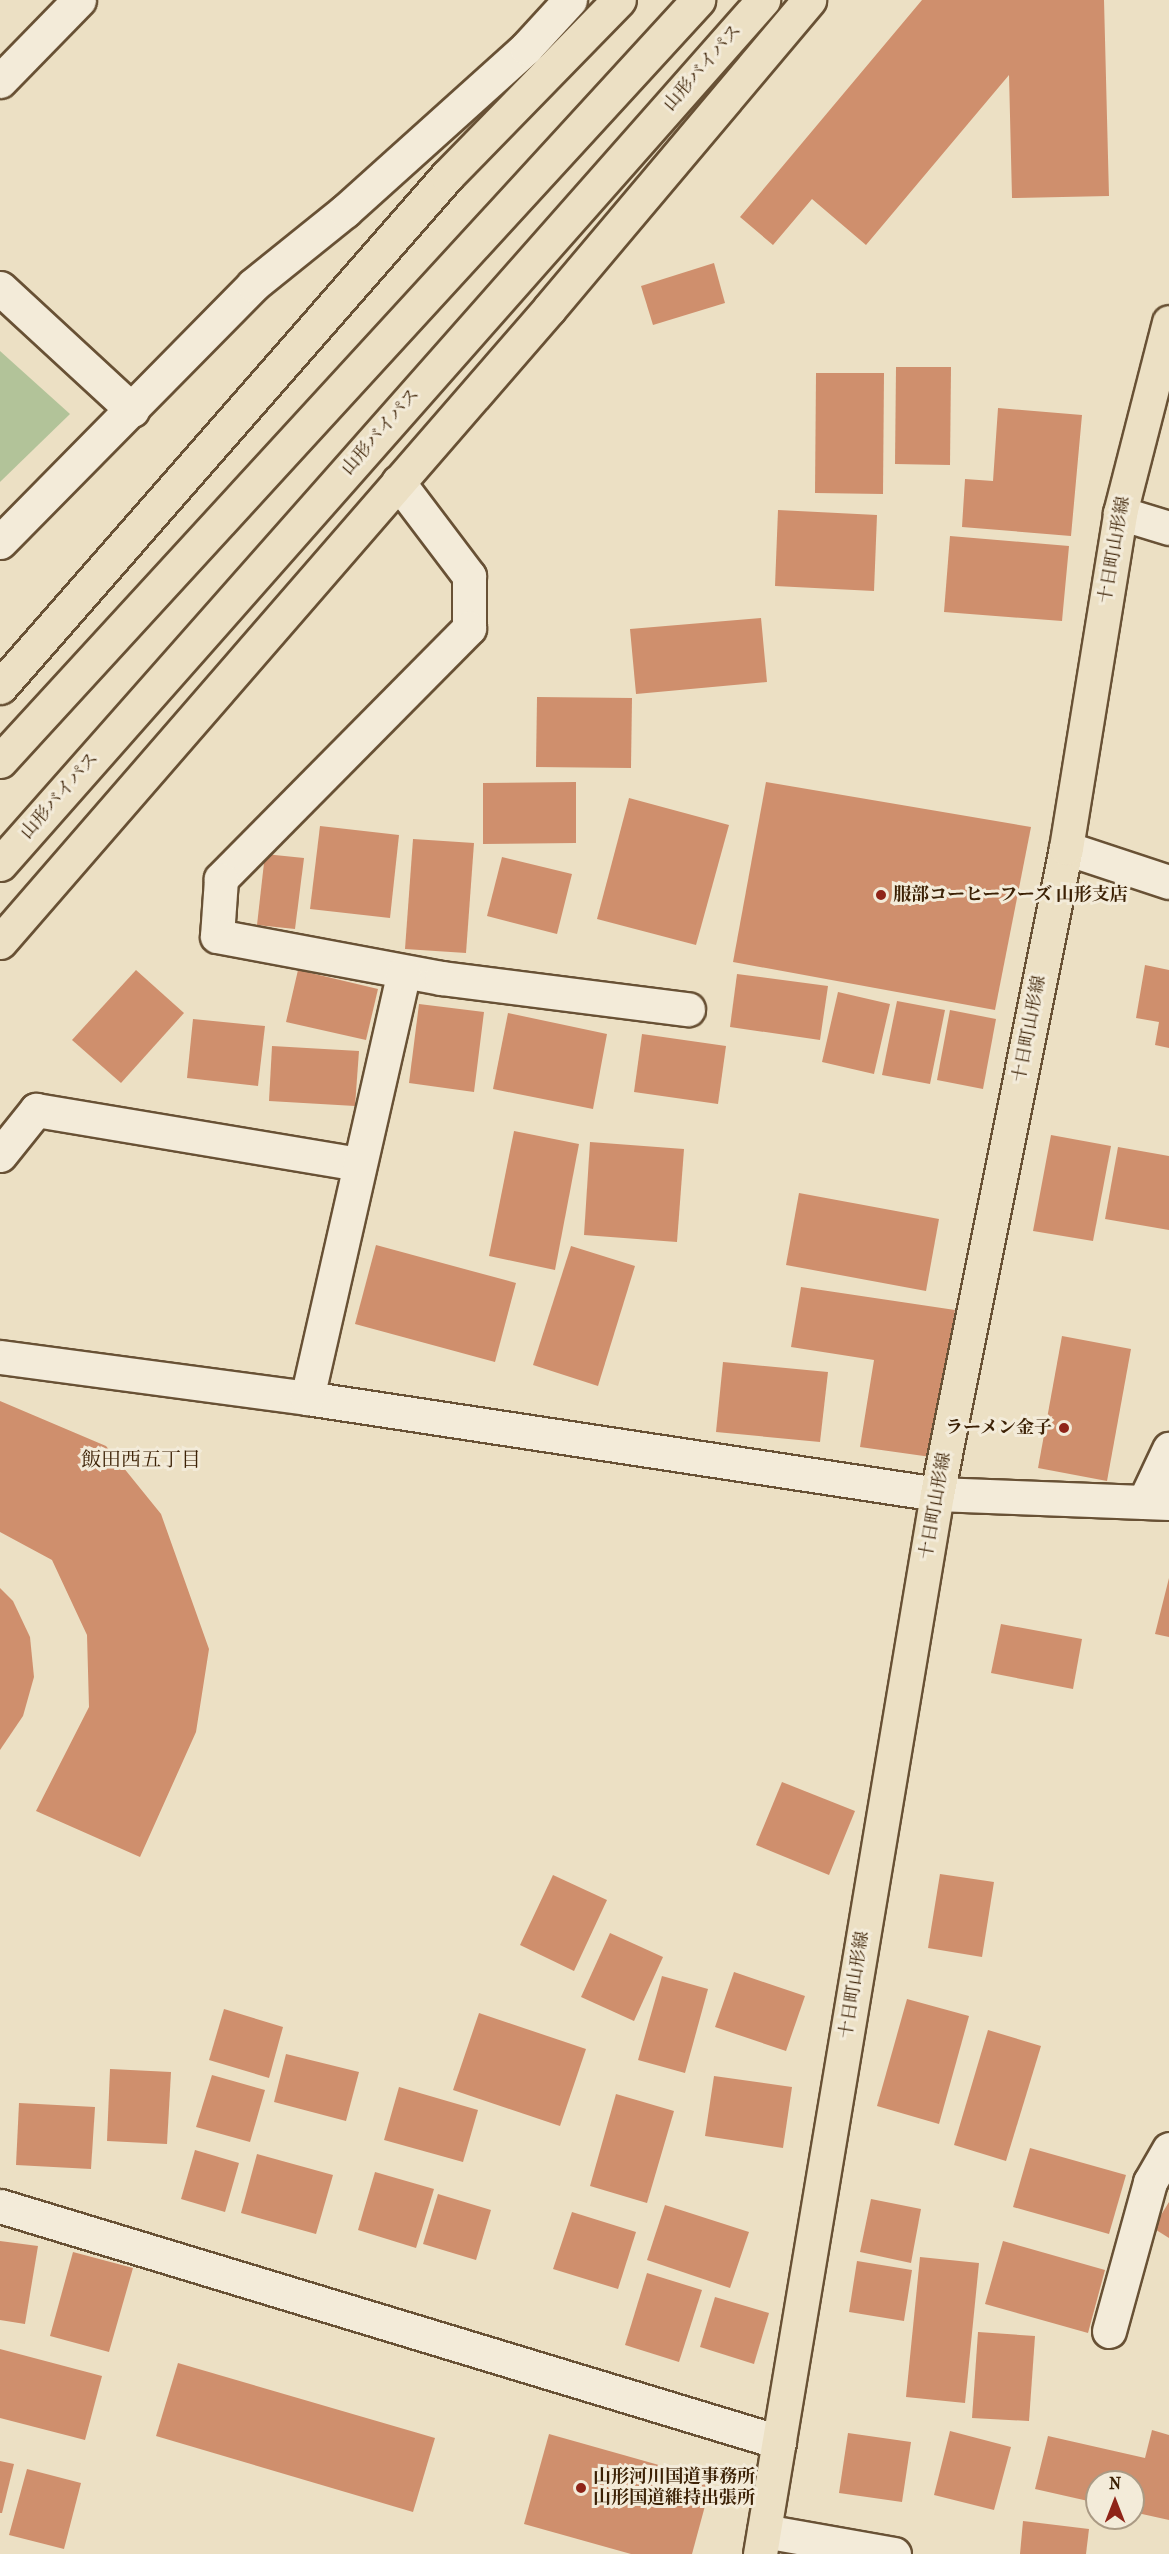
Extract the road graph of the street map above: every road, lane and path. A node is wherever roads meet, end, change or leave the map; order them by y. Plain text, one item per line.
1 (79, 0) edge
2 (570, 0) edge
3 (619, 0) edge
4 (698, 0) edge
5 (763, 0) edge
6 (808, 0) edge
7 (0, 81) edge
8 (0, 288) edge
9 (1169, 322) edge
10 (132, 410) junction
11 (399, 482) junction
12 (1120, 513) junction
13 (1169, 528) edge
14 (0, 542) edge
15 (0, 687) edge
16 (0, 761) edge
17 (1066, 848) junction
18 (0, 864) edge
19 (1169, 882) edge
20 (0, 942) edge
21 (404, 972) junction
22 (687, 1009) dead end
23 (0, 1155) edge
24 (359, 1164) junction
25 (0, 1357) edge
26 (306, 1398) junction
27 (1169, 1449) edge
28 (937, 1494) junction
29 (1157, 1502) edge
30 (1169, 2149) edge
31 (0, 2206) edge
32 (1109, 2331) dead end
33 (779, 2442) junction
34 (762, 2542) edge
35 (894, 2554) edge

1 - 7 street
2 - 10 street
3 - 15 main road
4 - 16 main road
5 - 18 main road, 山形バイパス
6 - 11 main road
8 - 10 street
9 - 12 main road, 十日町山形線
10 - 14 street
11 - 20 main road
11 - 21 street
12 - 13 street
12 - 17 main road, 十日町山形線
17 - 19 street
17 - 28 main road, 十日町山形線
21 - 22 street
21 - 24 street
23 - 24 street
24 - 26 street
25 - 26 street
26 - 28 street
27 - 29 street
28 - 29 street
28 - 33 main road, 十日町山形線
30 - 32 street
31 - 33 street
33 - 34 main road, 十日町山形線
34 - 35 street

